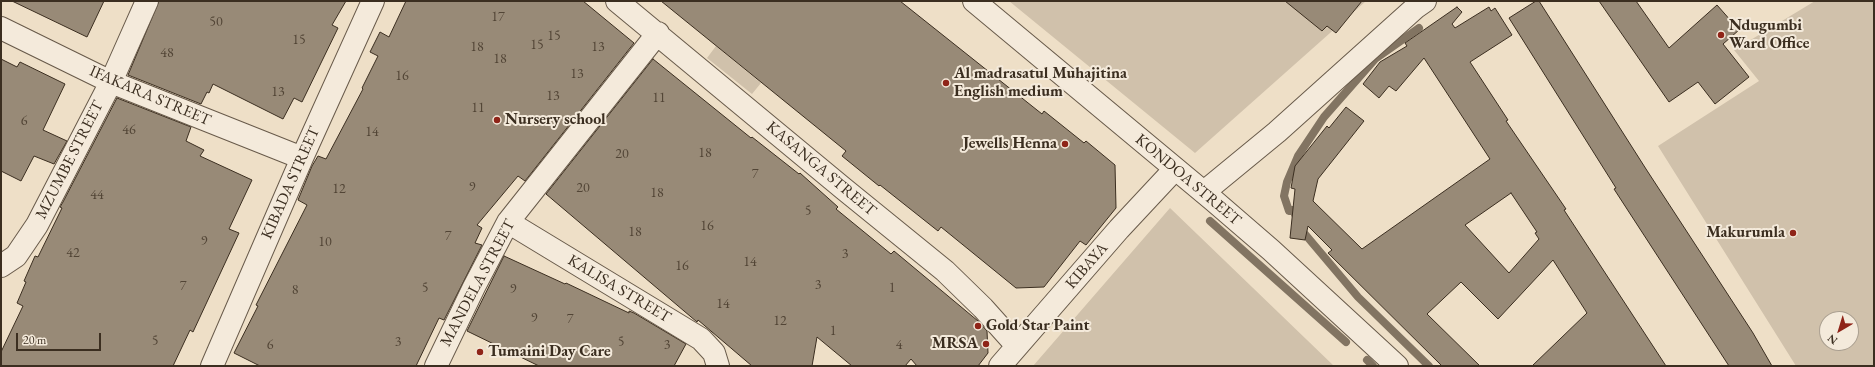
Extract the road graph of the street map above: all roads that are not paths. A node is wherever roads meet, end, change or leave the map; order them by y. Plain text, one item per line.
1 (147, 1) edge
2 (373, 1) edge
3 (617, 1) edge
4 (974, 1) edge
5 (1425, 1) edge
6 (1, 28) edge
7 (658, 33) junction
8 (111, 82) junction
9 (302, 158) junction
10 (1175, 169) junction
11 (1204, 192) junction
12 (508, 222) junction
13 (1, 266) edge
14 (1017, 346) junction
15 (1002, 365) edge
16 (212, 366) edge
17 (436, 366) edge
18 (718, 366) edge
19 (1397, 366) edge

1 - 8 street, MZUMBE STREET
2 - 9 street, KIBADA STREET
3 - 7 street, KASANGA STREET
4 - 10 street, KONDOA STREET
5 - 11 street
6 - 8 street, IFAKARA STREET
7 - 12 street, MANDELA STREET
7 - 14 street, KASANGA STREET
8 - 9 street, IFAKARA STREET
8 - 13 street, MZUMBE STREET
9 - 16 street, KIBADA STREET
10 - 11 street, KONDOA STREET
10 - 14 street, KIBAYA
11 - 19 street, KONDOA STREET
12 - 17 street, MANDELA STREET
12 - 18 street, KALISA STREET
14 - 15 street, KIBAYA

